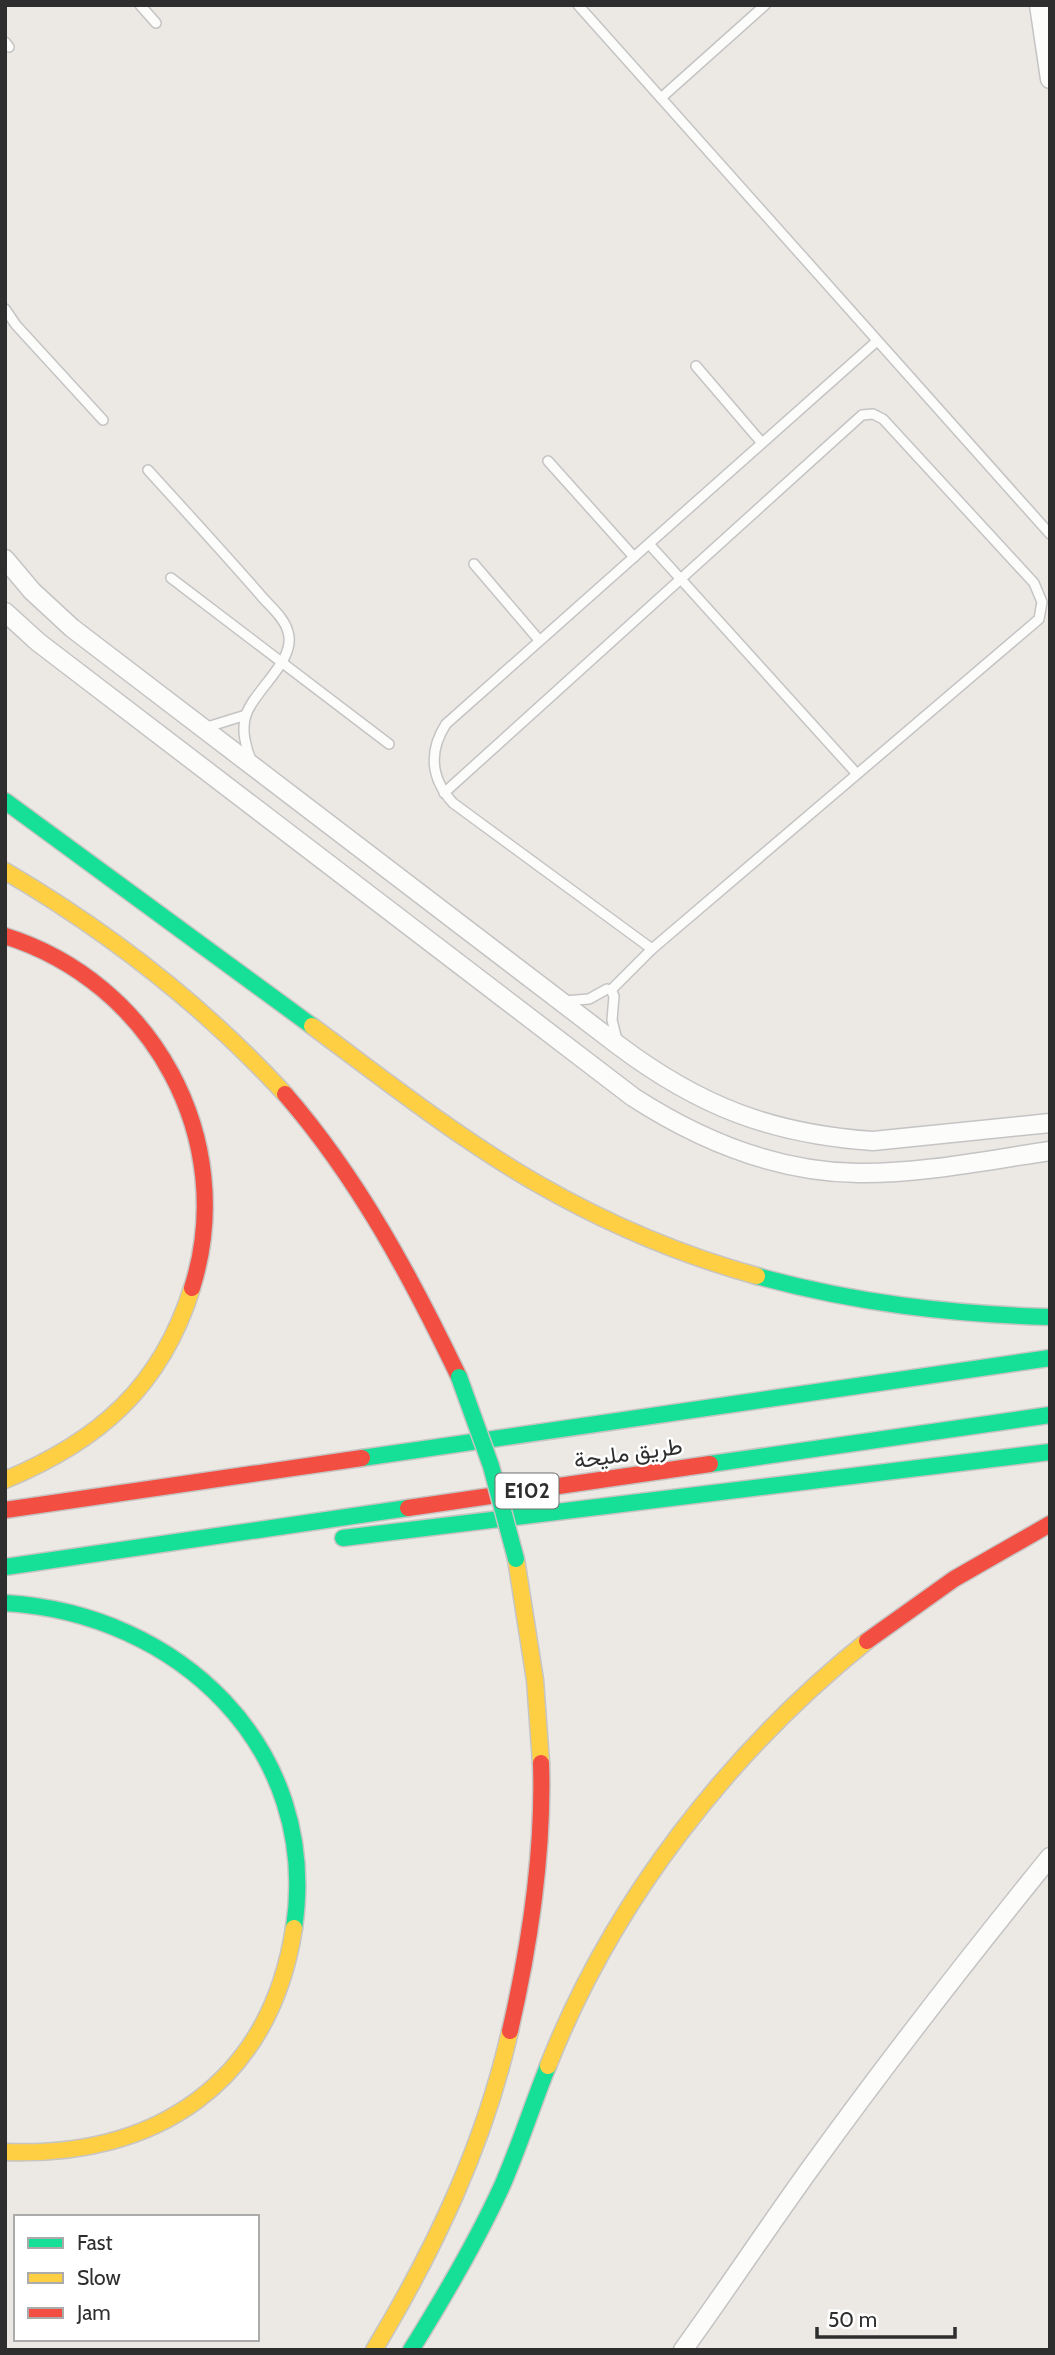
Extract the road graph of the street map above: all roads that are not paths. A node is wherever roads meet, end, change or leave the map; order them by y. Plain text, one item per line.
1 (140, 5) edge
2 (578, 5) edge
3 (765, 5) edge
4 (1039, 5) edge
5 (156, 23) dead end
6 (1050, 79) edge
7 (661, 98) junction
8 (5, 309) edge
9 (877, 341) junction
10 (696, 366) dead end
11 (103, 420) dead end
12 (762, 443) junction
13 (548, 461) dead end
14 (148, 470) dead end
15 (1050, 534) edge
16 (649, 544) junction
17 (634, 557) junction
18 (5, 559) edge
19 (474, 564) dead end
20 (171, 578) dead end
21 (680, 579) junction
22 (5, 612) edge
23 (539, 640) junction
24 (281, 662) junction
25 (246, 715) junction
26 (197, 723) junction
27 (389, 744) dead end
28 (174, 746) junction
29 (252, 764) junction
30 (857, 774) junction
31 (280, 787) junction
32 (444, 793) junction
33 (5, 801) edge
34 (263, 814) junction
35 (5, 871) edge
36 (5, 936) edge
37 (652, 949) junction
38 (611, 990) junction
39 (559, 1000) junction
40 (618, 1045) junction
41 (1050, 1123) edge
42 (1050, 1152) edge
43 (1050, 1317) edge
44 (1050, 1358) edge
45 (1050, 1415) edge
46 (1050, 1452) edge
47 (5, 1480) edge
48 (5, 1510) edge
49 (1050, 1524) edge
50 (181, 1542) junction
51 (5, 1567) edge
52 (5, 1603) edge
53 (1050, 1857) edge
54 (5, 2152) edge
55 (374, 2350) edge
56 (411, 2350) edge
57 (683, 2350) edge

1 - 5 lane
2 - 7 lane
3 - 7 lane
4 - 6 street
7 - 9 lane
8 - 11 lane
9 - 12 lane
9 - 15 lane
10 - 12 lane
12 - 16 lane
13 - 17 lane
14 - 24 lane
16 - 17 lane
16 - 21 lane
17 - 23 lane
18 - 26 street
19 - 23 lane
20 - 24 lane
21 - 30 lane
21 - 30 lane
21 - 32 lane
22 - 28 street
23 - 32 lane
24 - 25 lane
24 - 27 lane
25 - 26 lane
25 - 29 lane
26 - 28 street
26 - 29 street
28 - 34 street
29 - 31 street
30 - 37 lane
31 - 34 street
31 - 39 street
32 - 37 lane
33 - 43 highway
34 - 42 street
35 - 55 highway, bridge
36 - 47 highway
37 - 38 lane
38 - 39 lane
38 - 40 lane
39 - 40 street
40 - 41 street
44 - 48 highway, طريق مليحة
45 - 50 highway, طريق مليحة / E102
46 - 50 highway
49 - 56 highway
50 - 51 highway, طريق مليحة / E102
52 - 54 highway
53 - 57 street

